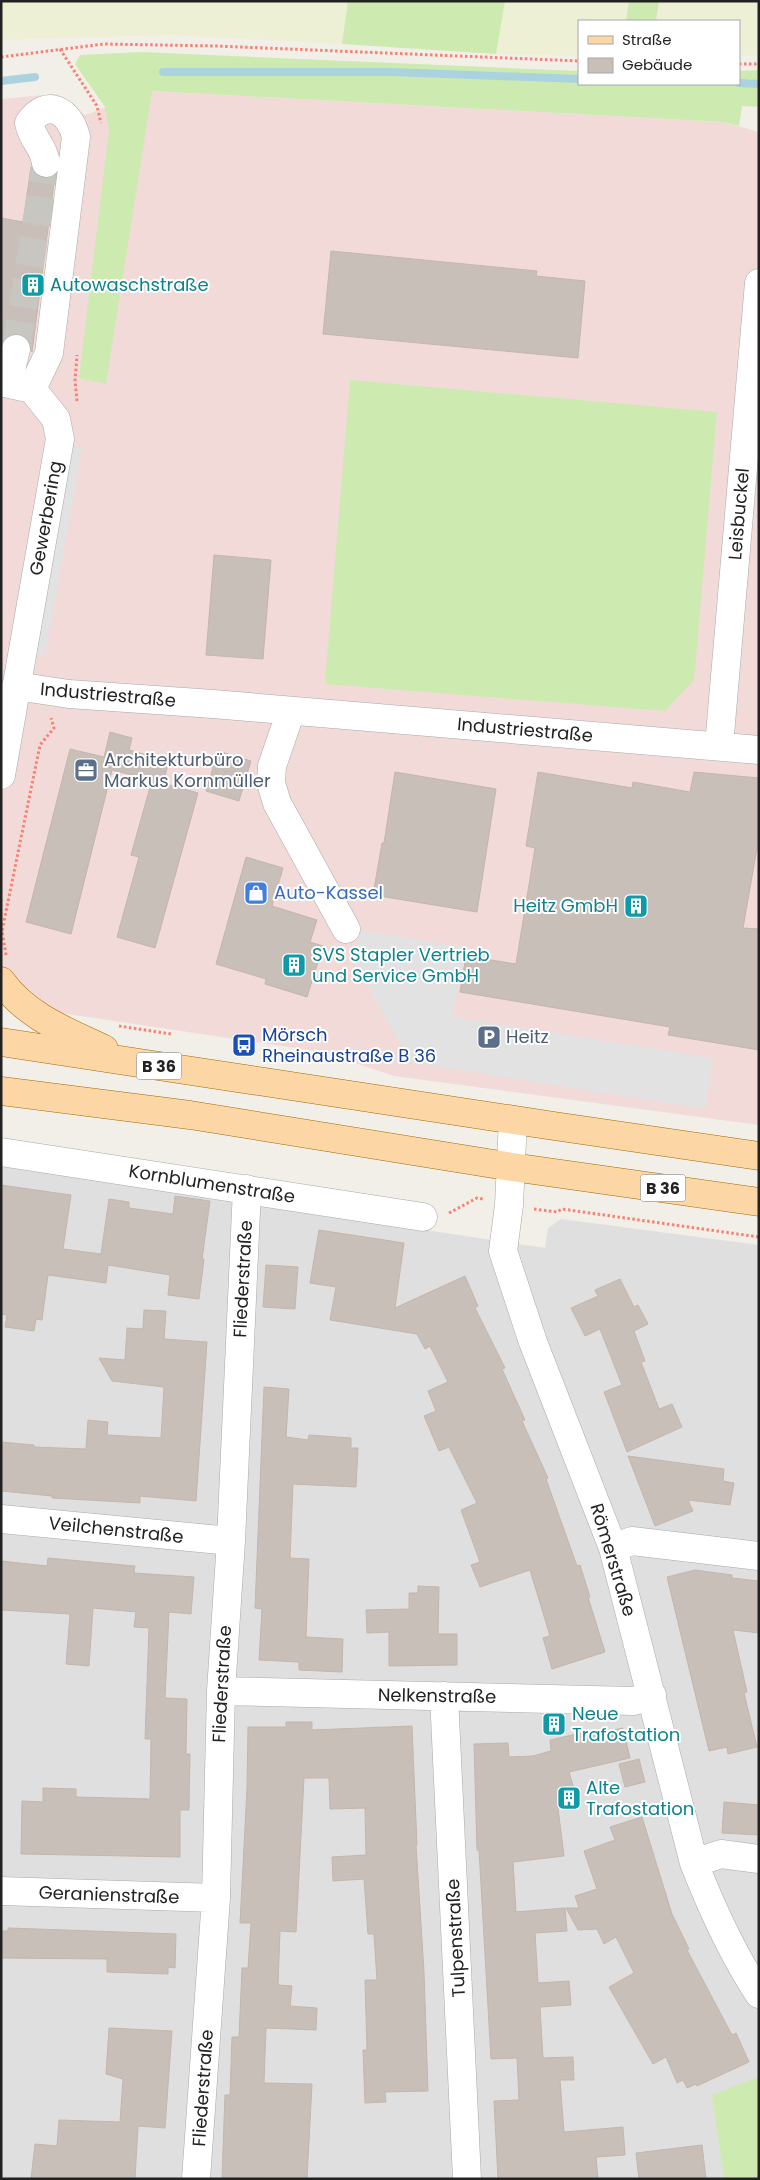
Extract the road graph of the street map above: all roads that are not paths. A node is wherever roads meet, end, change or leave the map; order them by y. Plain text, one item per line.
1 (46, 163) tunnel mouth
2 (759, 283) edge
3 (16, 349) tunnel mouth
4 (14, 385) edge
5 (16, 686) junction
6 (291, 711) junction
7 (719, 746) junction
8 (759, 750) edge
9 (1, 775) edge
10 (346, 929) dead end
11 (4, 968) edge
12 (1, 1042) edge
13 (131, 1062) junction
14 (1, 1091) edge
15 (513, 1120) junction
16 (1, 1152) edge
17 (759, 1156) edge
18 (512, 1167) junction
19 (247, 1189) junction
20 (759, 1202) edge
21 (423, 1217) road end
22 (1, 1519) edge
23 (231, 1541) junction
24 (613, 1548) junction
25 (759, 1556) edge
26 (221, 1691) junction
27 (652, 1695) junction
28 (444, 1696) junction
29 (759, 1859) edge
30 (694, 1863) junction
31 (1, 1891) edge
32 (216, 1898) junction
33 (759, 1994) edge
34 (196, 2179) edge
35 (467, 2179) edge

1 - 4 street
2 - 7 street, Leisbuckel
3 - 4 street
4 - 5 street, Gewerbering
5 - 6 street, Industriestraße
5 - 9 street, Industriestraße
6 - 7 street, Industriestraße
6 - 10 street
7 - 8 street, Industriestraße
11 - 13 main road
12 - 13 main road, B 36
13 - 15 main road, B 36
14 - 18 main road, B 36
15 - 17 main road, B 36
15 - 18 street, Römerstraße
16 - 19 street, Kornblumenstraße
18 - 20 main road, B 36
18 - 24 street, Römerstraße
19 - 21 street, Kornblumenstraße
19 - 23 street, Fliederstraße
22 - 23 street, Veilchenstraße
23 - 26 street, Fliederstraße
24 - 25 street
24 - 27 street, Römerstraße
26 - 28 street, Nelkenstraße
26 - 32 street, Fliederstraße
27 - 28 street, Nelkenstraße
27 - 30 street, Römerstraße
28 - 35 street, Tulpenstraße
29 - 30 street
30 - 33 street, Römerstraße
31 - 32 street, Geranienstraße
32 - 34 street, Fliederstraße

